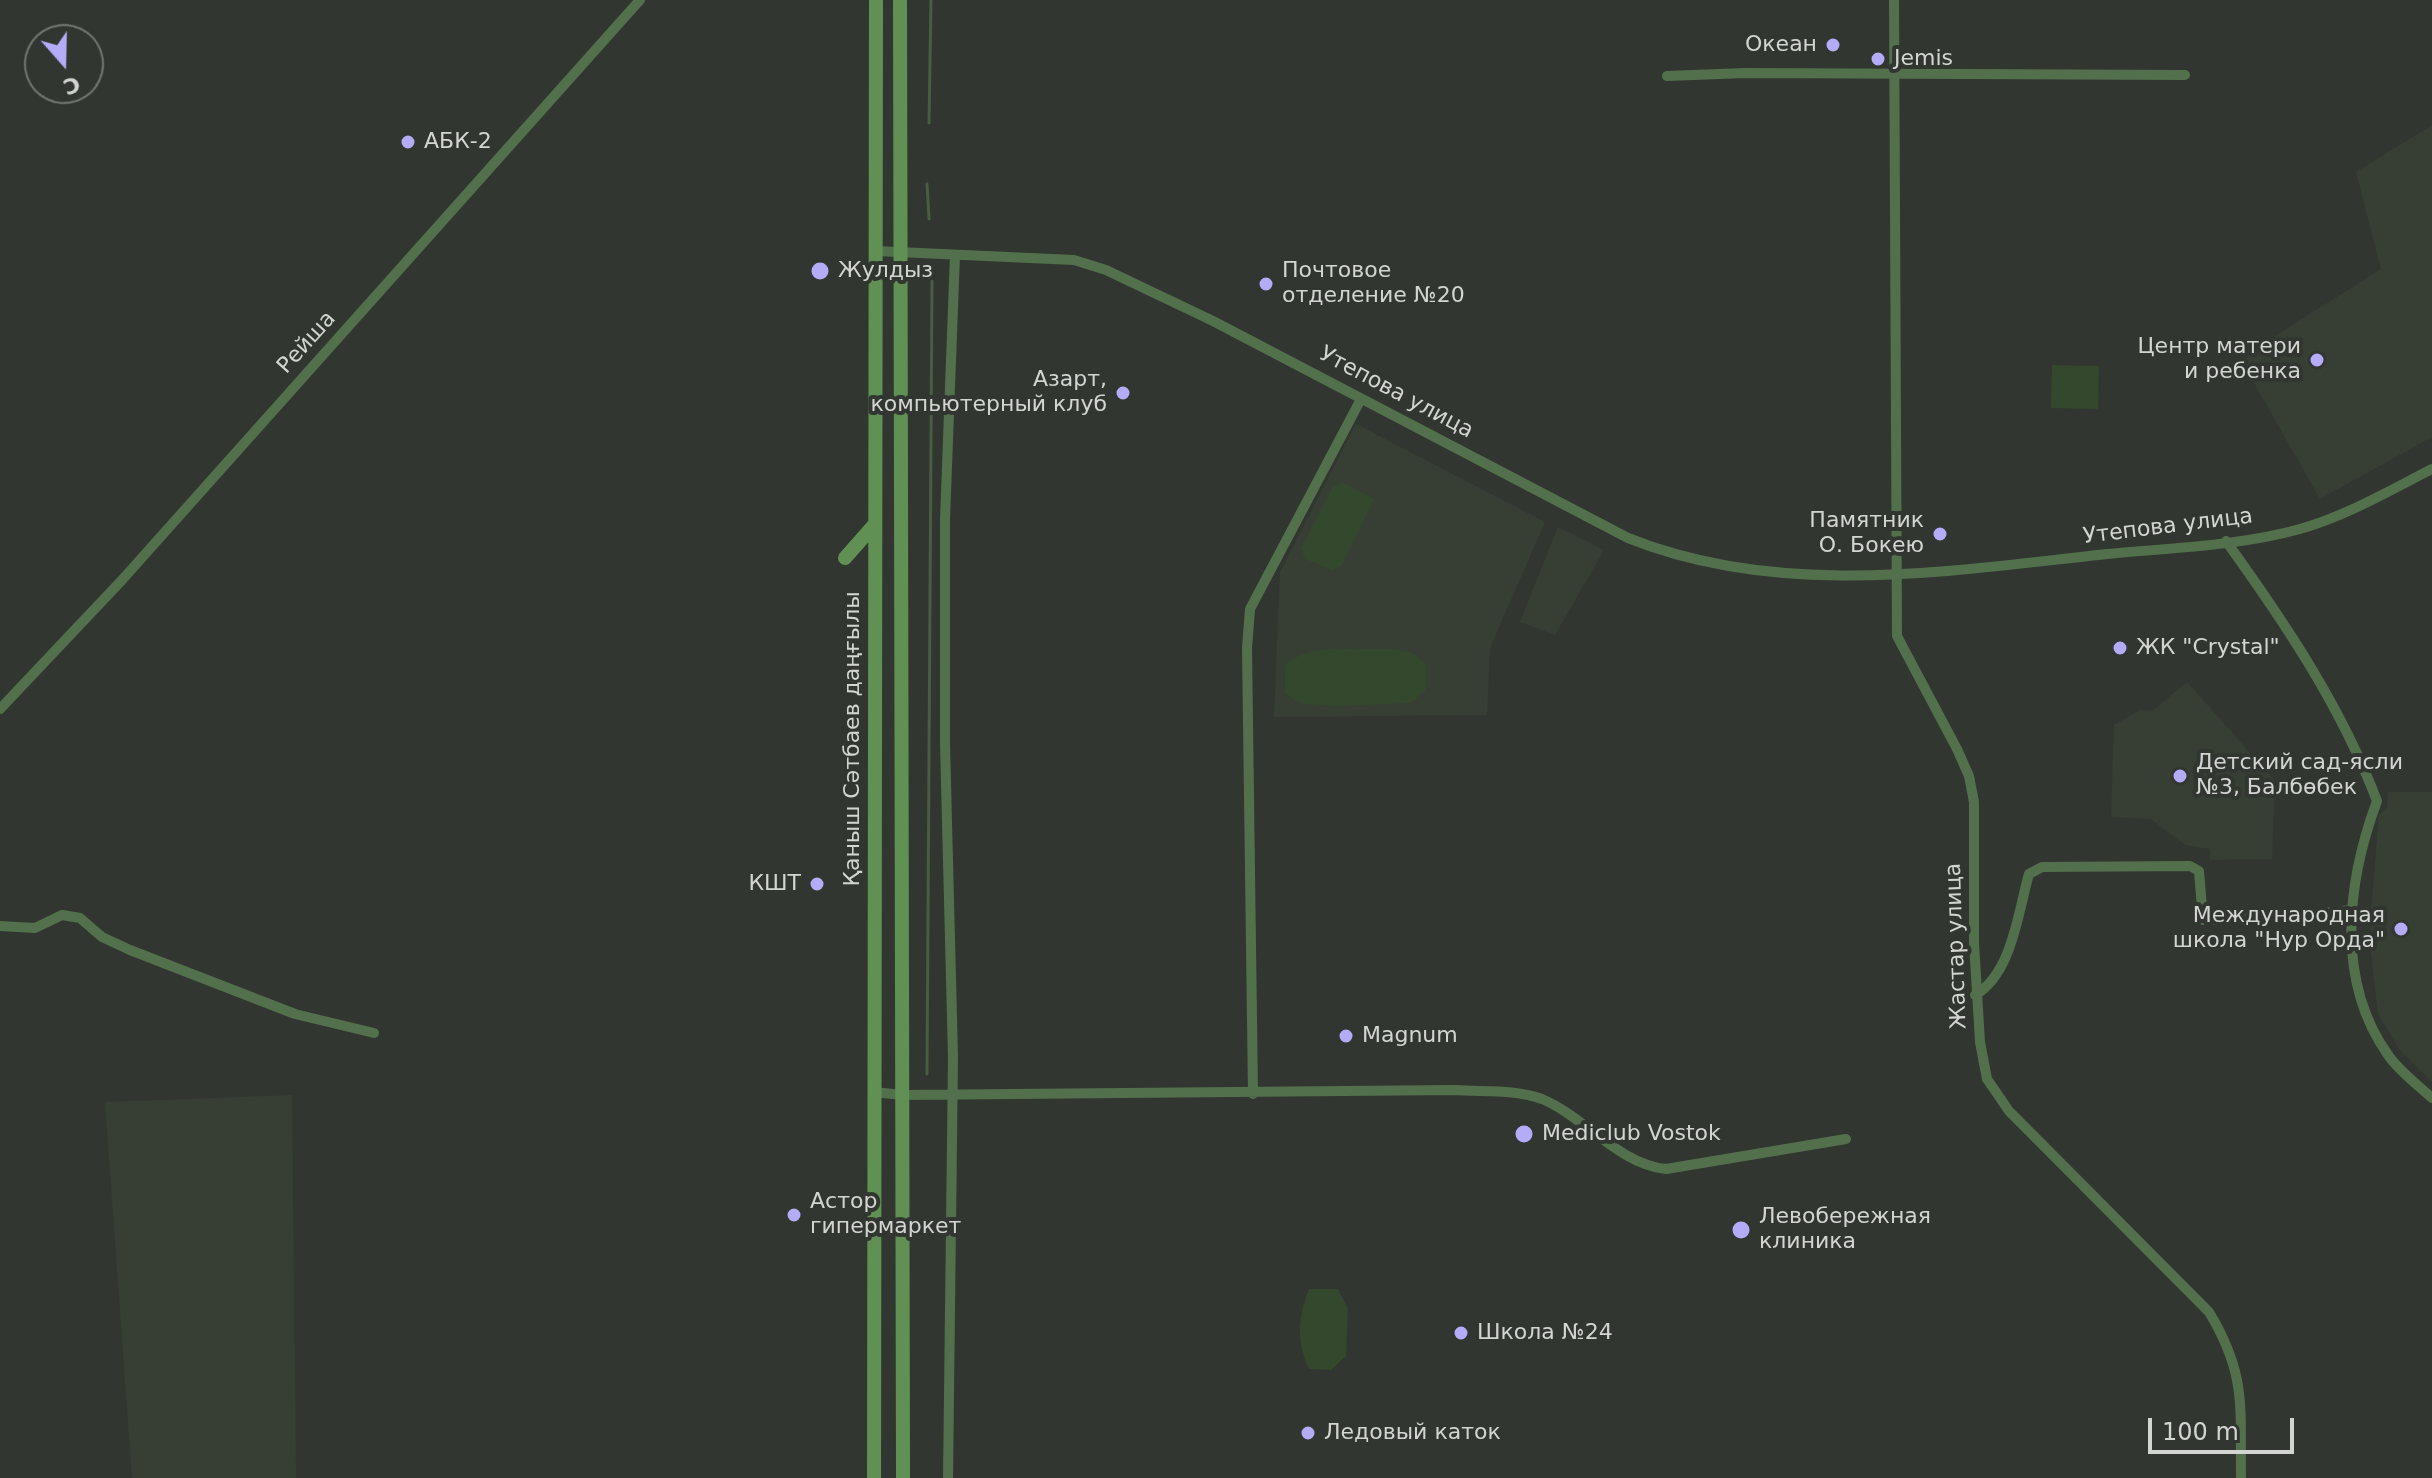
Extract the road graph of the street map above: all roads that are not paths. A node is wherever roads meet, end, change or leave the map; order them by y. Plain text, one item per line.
1 (640, 0) edge
2 (876, 0) edge
3 (900, 0) edge
4 (1894, 0) edge
5 (1895, 74) junction
6 (2185, 75) dead end
7 (1667, 76) dead end
8 (876, 251) junction
9 (902, 252) junction
10 (955, 255) junction
11 (1361, 399) junction
12 (2432, 469) edge
13 (875, 524) junction
14 (2226, 541) junction
15 (845, 558) dead end
16 (1896, 572) junction
17 (0, 709) edge
18 (2350, 910) junction
19 (0, 926) edge
20 (1975, 995) junction
21 (374, 1033) dead end
22 (874, 1092) junction
23 (953, 1094) junction
24 (1253, 1094) junction
25 (902, 1095) junction
26 (2432, 1098) edge
27 (1846, 1139) dead end
28 (874, 1478) edge
29 (903, 1478) edge
30 (948, 1478) edge
31 (2241, 1478) edge

1 - 17 street, Рейша
2 - 8 main road, Қаныш Сәтбаев даңғылы
3 - 9 main road
4 - 5 street
5 - 6 street
5 - 7 street
5 - 16 street
8 - 9 street, Утепова улица
8 - 13 main road, Қаныш Сәтбаев даңғылы
9 - 10 street, Утепова улица
9 - 25 main road
10 - 11 street, Утепова улица
10 - 23 street
11 - 16 street, Утепова улица
11 - 24 street
12 - 14 street, Утепова улица
13 - 15 main road
13 - 22 main road, Қаныш Сәтбаев даңғылы
14 - 16 street, Утепова улица
14 - 18 street
16 - 20 street, Жастар улица
18 - 20 street
18 - 26 street
19 - 21 street
20 - 31 street, Жастар улица
22 - 25 street
22 - 28 main road, Қаныш Сәтбаев даңғылы
23 - 24 street
23 - 25 street
23 - 30 street
24 - 27 street
25 - 29 main road

